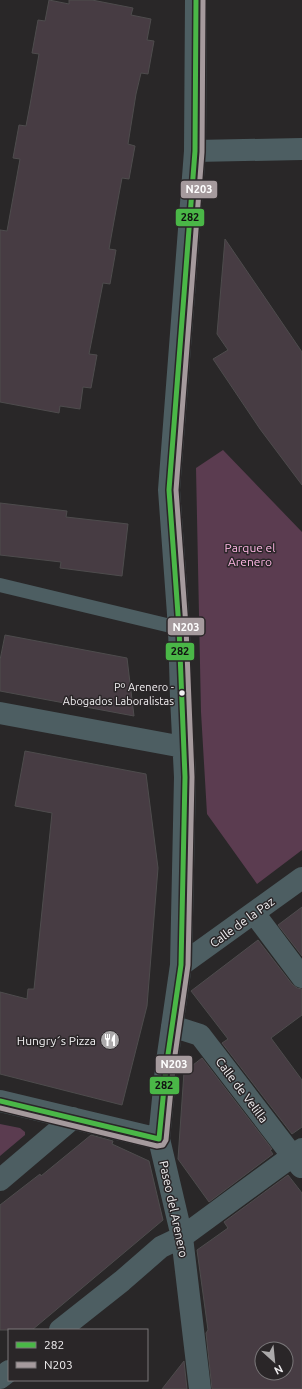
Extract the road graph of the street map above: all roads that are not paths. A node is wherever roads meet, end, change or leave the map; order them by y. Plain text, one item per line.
1 (196, 0) edge
2 (302, 149) edge
3 (195, 150) junction
4 (0, 585) edge
5 (179, 628) junction
6 (0, 713) edge
7 (183, 747) junction
8 (302, 878) edge
9 (254, 913) junction
10 (182, 965) junction
11 (302, 977) edge
12 (172, 1026) junction
13 (0, 1101) edge
14 (74, 1118) junction
15 (159, 1139) junction
16 (299, 1158) edge
17 (0, 1180) edge
18 (182, 1237) junction
19 (61, 1329) edge
20 (8, 1372) edge
21 (0, 1378) edge
22 (200, 1389) edge

1 - 3 street, Paseo del Arenero
2 - 3 street
3 - 5 street, Paseo del Arenero
4 - 5 lane
5 - 7 street, Paseo del Arenero
6 - 7 street
7 - 10 street, Paseo del Arenero
8 - 9 street, Calle de la Paz
9 - 10 street, Calle de la Paz
9 - 11 street
10 - 12 street, Paseo del Arenero
12 - 15 street, Paseo del Arenero
12 - 16 street, Calle de Velilla
13 - 14 street
14 - 15 street
14 - 17 street
15 - 18 street, Paseo del Arenero
16 - 18 street
18 - 19 street
18 - 22 street, Paseo del Arenero
20 - 21 street

